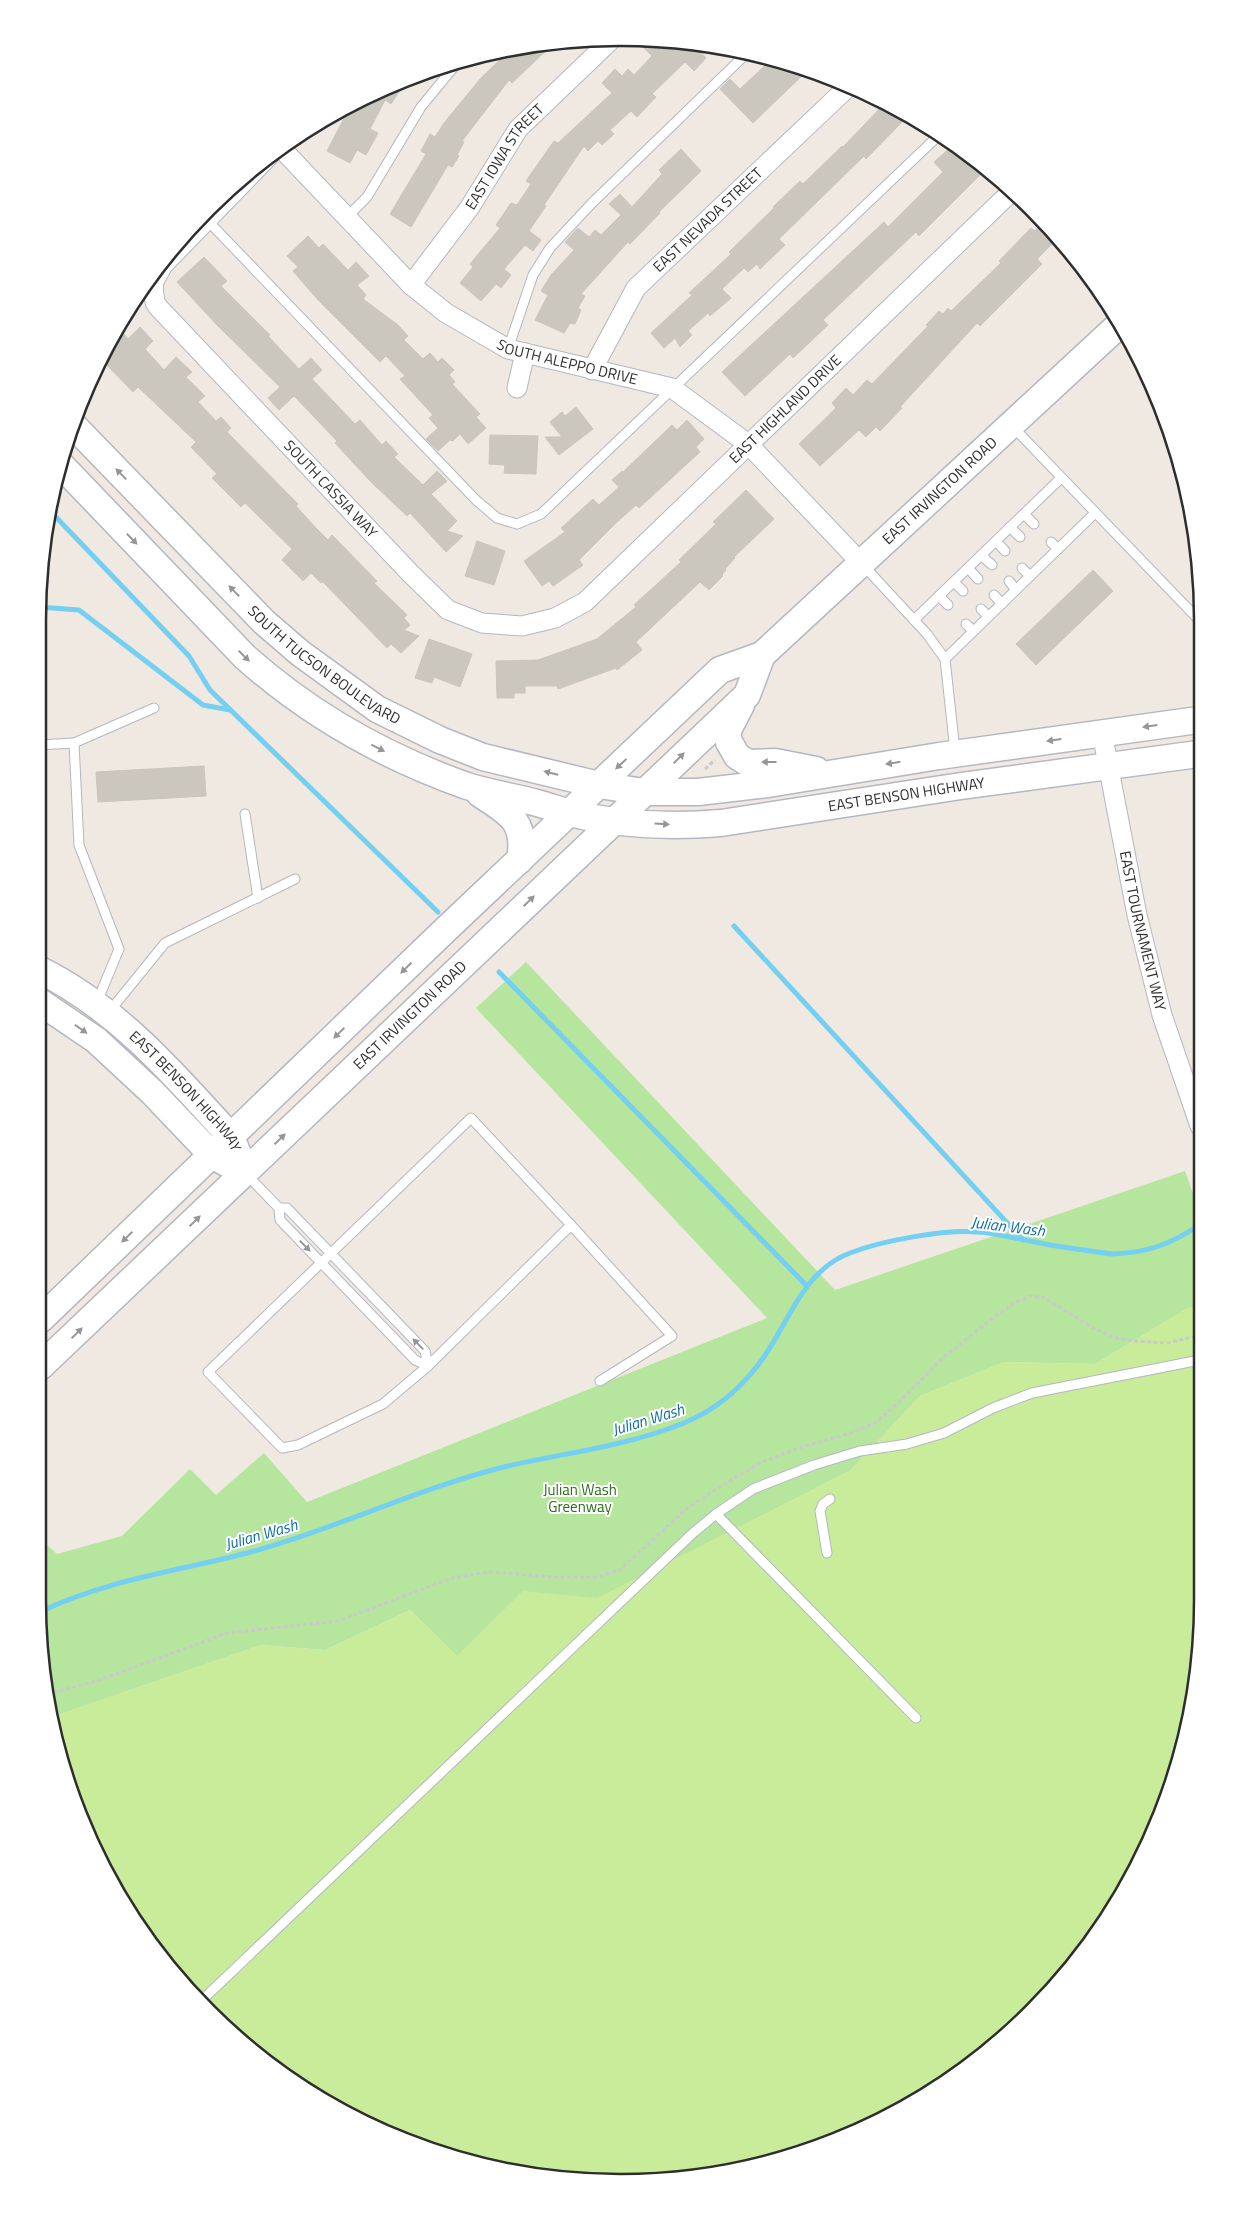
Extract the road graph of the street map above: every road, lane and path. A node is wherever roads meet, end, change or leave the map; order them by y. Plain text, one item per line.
1 (604, 46) edge
2 (741, 59) edge
3 (449, 73) edge
4 (843, 91) edge
5 (934, 140) edge
6 (286, 154) edge
7 (1006, 196) edge
8 (218, 211) edge
9 (347, 218) junction
10 (208, 221) joint
11 (411, 285) junction
12 (150, 291) edge
13 (1116, 331) edge
14 (517, 351) junction
15 (592, 370) junction
16 (517, 388) dead end
17 (672, 388) junction
18 (1011, 425) junction
19 (79, 431) edge
20 (748, 444) junction
21 (66, 471) edge
22 (1061, 478) junction
23 (1095, 513) junction
24 (1024, 514) junction
25 (1034, 524) dead end
26 (1010, 527) junction
27 (1020, 537) dead end
28 (996, 541) junction
29 (1050, 542) dead end
30 (1058, 549) junction
31 (1005, 551) dead end
32 (981, 555) junction
33 (1037, 555) dead end
34 (1044, 562) junction
35 (861, 563) junction
36 (992, 565) dead end
37 (968, 568) junction
38 (1022, 568) dead end
39 (1030, 576) junction
40 (978, 579) dead end
41 (1008, 581) dead end
42 (954, 582) junction
43 (1016, 590) junction
44 (963, 591) dead end
45 (939, 596) junction
46 (994, 596) dead end
47 (1002, 604) junction
48 (948, 605) dead end
49 (981, 609) dead end
50 (1194, 615) edge
51 (988, 616) junction
52 (554, 618) joint
53 (914, 620) junction
54 (966, 624) dead end
55 (973, 631) junction
56 (762, 655) junction
57 (945, 659) junction
58 (747, 695) junction
59 (154, 708) dead end
60 (1194, 721) edge
61 (1102, 733) junction
62 (74, 743) junction
63 (46, 745) edge
64 (955, 754) junction
65 (1194, 755) edge
66 (716, 759) dead end
67 (1108, 766) junction
68 (703, 772) dead end
69 (834, 773) junction
70 (598, 785) junction
71 (469, 786) junction
72 (644, 792) junction
73 (570, 813) junction
74 (245, 814) dead end
75 (613, 821) junction
76 (520, 860) junction
77 (295, 878) dead end
78 (258, 898) junction
79 (46, 973) edge
80 (46, 1006) edge
81 (102, 1008) junction
82 (1194, 1108) edge
83 (231, 1137) junction
84 (212, 1155) junction
85 (245, 1173) junction
86 (278, 1208) junction
87 (571, 1225) junction
88 (332, 1254) junction
89 (322, 1264) junction
90 (46, 1314) edge
91 (1194, 1336) edge
92 (1194, 1361) edge
93 (46, 1362) edge
94 (428, 1366) junction
95 (600, 1381) dead end
96 (830, 1499) dead end
97 (716, 1514) junction
98 (826, 1553) dead end
99 (54, 1692) edge
100 (916, 1718) dead end
101 (206, 1997) edge

1 - 11 street, EAST IOWA STREET
2 - 14 lane
3 - 9 lane
4 - 15 street, EAST NEVADA STREET
5 - 17 lane
6 - 9 street, SOUTH ALEPPO DRIVE
7 - 20 street, EAST HIGHLAND DRIVE
8 - 10 street
9 - 11 street, SOUTH ALEPPO DRIVE
10 - 17 lane
11 - 14 street, SOUTH ALEPPO DRIVE
12 - 52 street, SOUTH CASSIA WAY
13 - 18 main road, EAST IRVINGTON ROAD
14 - 15 street, SOUTH ALEPPO DRIVE
14 - 16 street
15 - 17 street, SOUTH ALEPPO DRIVE
17 - 20 street, SOUTH ALEPPO DRIVE
18 - 22 lane
18 - 35 main road, EAST IRVINGTON ROAD
70 -> 19 main road, SOUTH TUCSON BOULEVARD
20 - 35 street, SOUTH ALEPPO DRIVE
20 - 52 street, EAST HIGHLAND DRIVE
21 -> 71 main road
22 - 23 lane
22 - 24 lane
23 - 30 lane
23 - 50 lane
24 - 25 lane
24 - 26 lane
26 - 27 lane
26 - 28 lane
28 - 31 lane
28 - 32 lane
29 - 30 lane
30 - 34 lane
32 - 36 lane
32 - 37 lane
33 - 34 lane
34 - 39 lane
35 - 53 lane
35 - 56 main road, EAST IRVINGTON ROAD
37 - 40 lane
37 - 42 lane
38 - 39 lane
39 - 43 lane
41 - 43 lane
42 - 44 lane
42 - 45 lane
43 - 47 lane
45 - 48 lane
45 - 53 lane
46 - 47 lane
47 - 51 lane
49 - 51 lane
51 - 55 lane
53 - 57 lane
54 - 55 lane
55 - 57 lane
56 - 58 main road, EAST IRVINGTON ROAD
56 -> 70 main road, EAST IRVINGTON ROAD
57 - 64 lane
69 -> 58 main road
72 -> 58 main road, EAST IRVINGTON ROAD
59 - 62 lane
60 -> 61 main road
61 -> 64 main road
61 - 67 street, EAST TOURNAMENT WAY
62 - 63 lane
62 - 81 lane
64 -> 69 main road
65 - 67 main road, EAST BENSON HIGHWAY
66 - 68 path
75 -> 67 main road, EAST BENSON HIGHWAY
67 - 82 street, EAST TOURNAMENT WAY
69 - 72 main road
70 - 72 main road, SOUTH TUCSON BOULEVARD
70 - 73 main road, EAST IRVINGTON ROAD
71 - 73 main road
71 - 76 main road
72 - 75 main road, EAST IRVINGTON ROAD
73 - 75 main road
73 - 76 main road, EAST IRVINGTON ROAD
74 - 78 lane
85 -> 75 main road, EAST IRVINGTON ROAD
76 -> 83 main road, EAST IRVINGTON ROAD
77 - 78 lane
78 - 81 lane
79 - 81 main road, EAST BENSON HIGHWAY
80 -> 84 main road, EAST BENSON HIGHWAY
81 - 83 main road, EAST BENSON HIGHWAY
83 - 84 main road, EAST IRVINGTON ROAD
83 - 85 main road, EAST BENSON HIGHWAY
84 - 85 main road, EAST BENSON HIGHWAY
84 -> 90 main road, EAST IRVINGTON ROAD
85 - 86 lane
93 -> 85 main road, EAST IRVINGTON ROAD
86 - 88 lane
86 -> 89 lane
87 - 88 lane
87 - 94 lane
87 - 95 lane
88 - 89 lane
94 -> 88 lane
89 - 94 lane
89 - 94 lane
91 - 99 path
92 - 97 lane
96 - 98 lane
97 - 100 lane
97 - 101 lane

